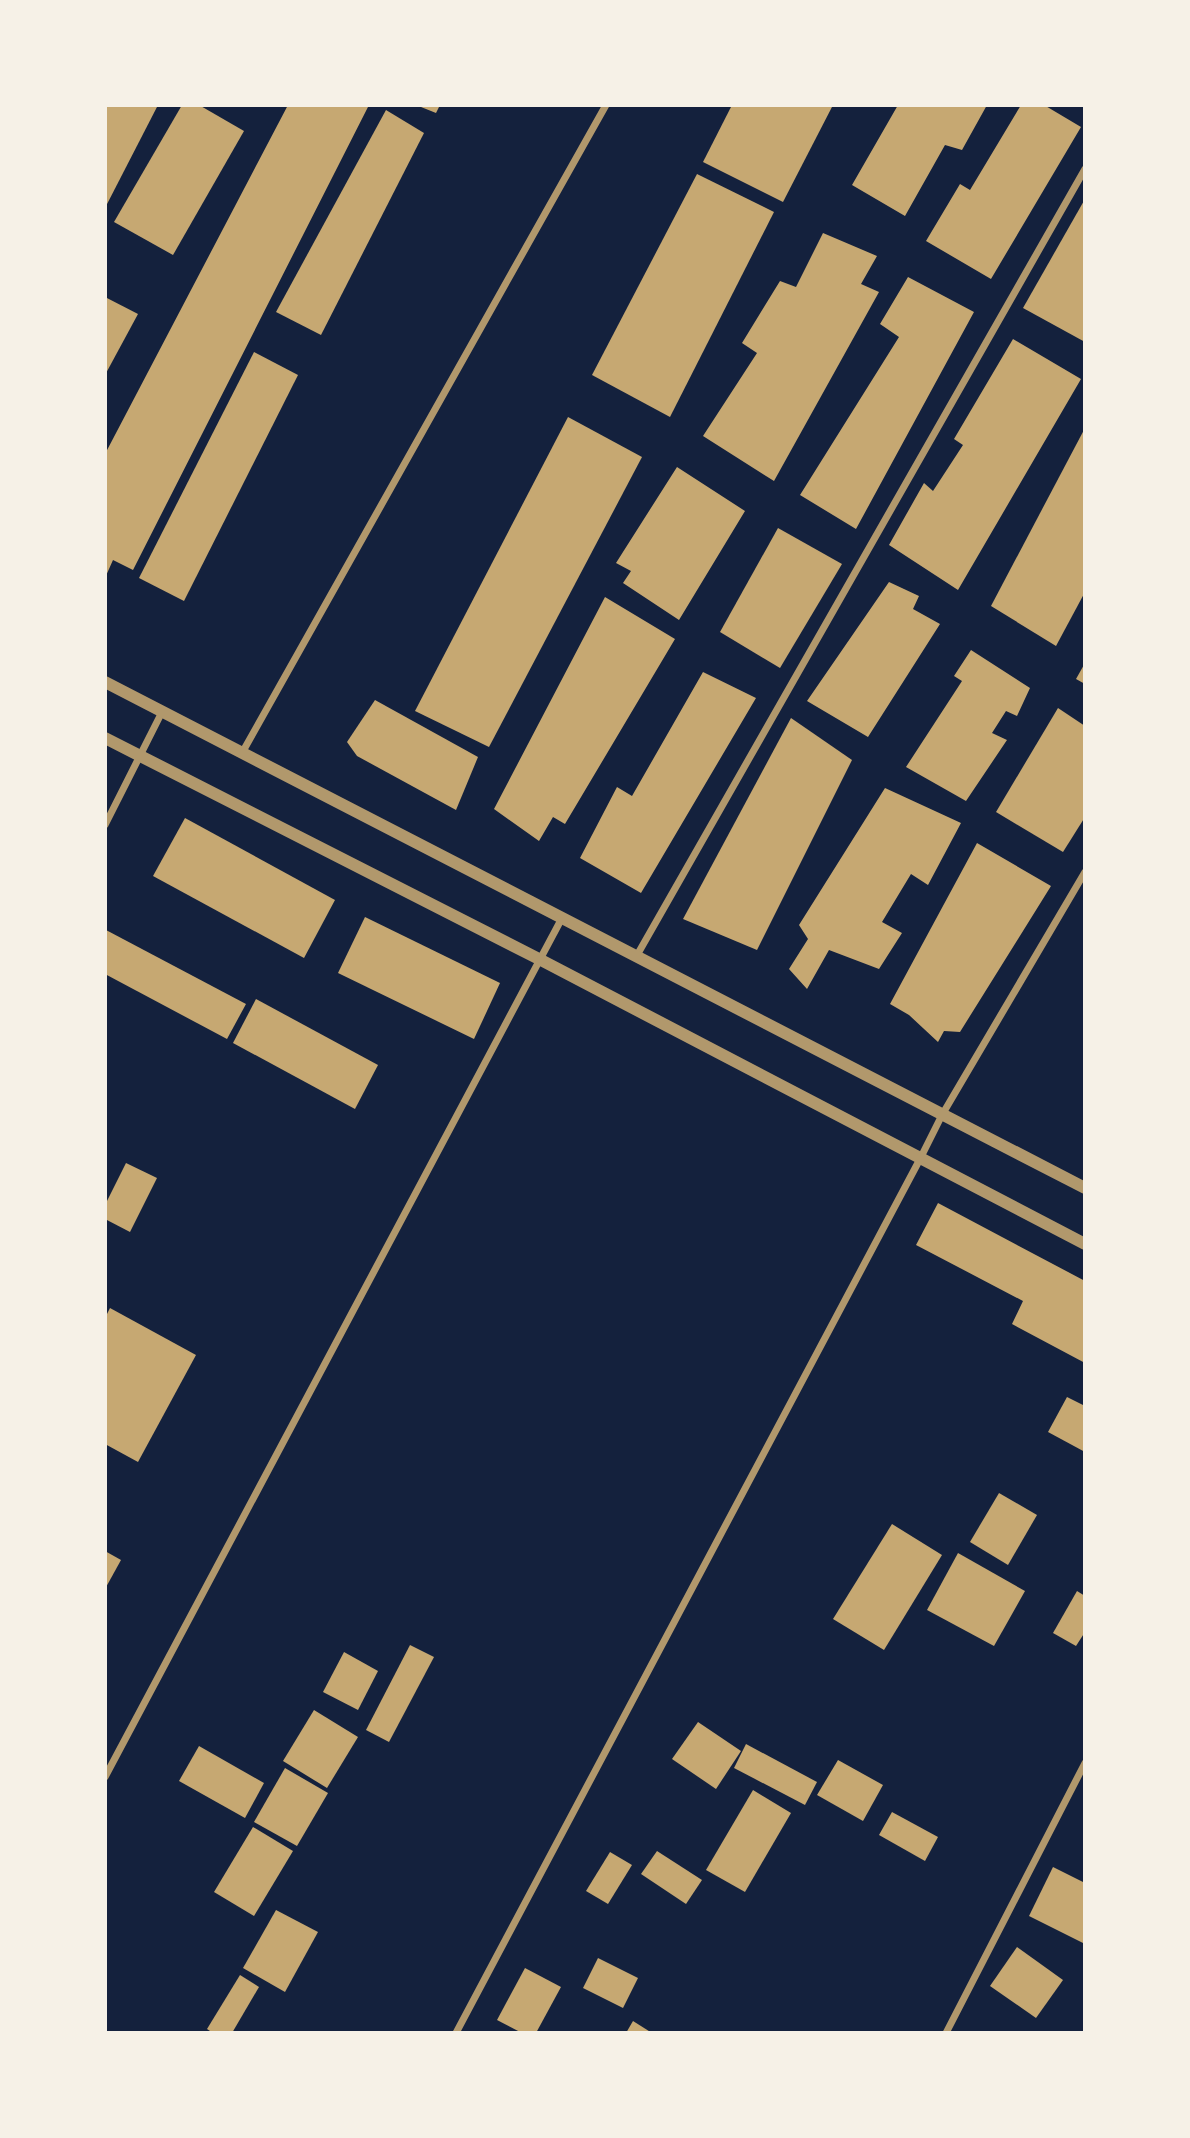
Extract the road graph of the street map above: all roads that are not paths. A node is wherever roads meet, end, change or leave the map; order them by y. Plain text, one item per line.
1 (606, 105) edge
2 (1085, 169) edge
3 (105, 682) edge
4 (162, 712) junction
5 (105, 738) edge
6 (242, 753) junction
7 (140, 756) junction
8 (105, 825) edge
9 (1085, 872) edge
10 (562, 918) junction
11 (636, 957) junction
12 (540, 959) junction
13 (942, 1115) junction
14 (920, 1159) junction
15 (1085, 1188) edge
16 (1085, 1244) edge
17 (1085, 1763) edge
18 (105, 1777) edge
19 (456, 2033) edge
20 (946, 2033) edge

1 - 6 street
2 - 11 street
3 - 4 street
4 - 6 street
4 - 7 street
5 - 7 street
6 - 10 street
7 - 8 street
7 - 12 street
9 - 13 street
10 - 11 street
10 - 12 street
11 - 13 street
12 - 14 street
12 - 18 street
13 - 14 street
13 - 15 street
14 - 16 street
14 - 19 street
17 - 20 street

